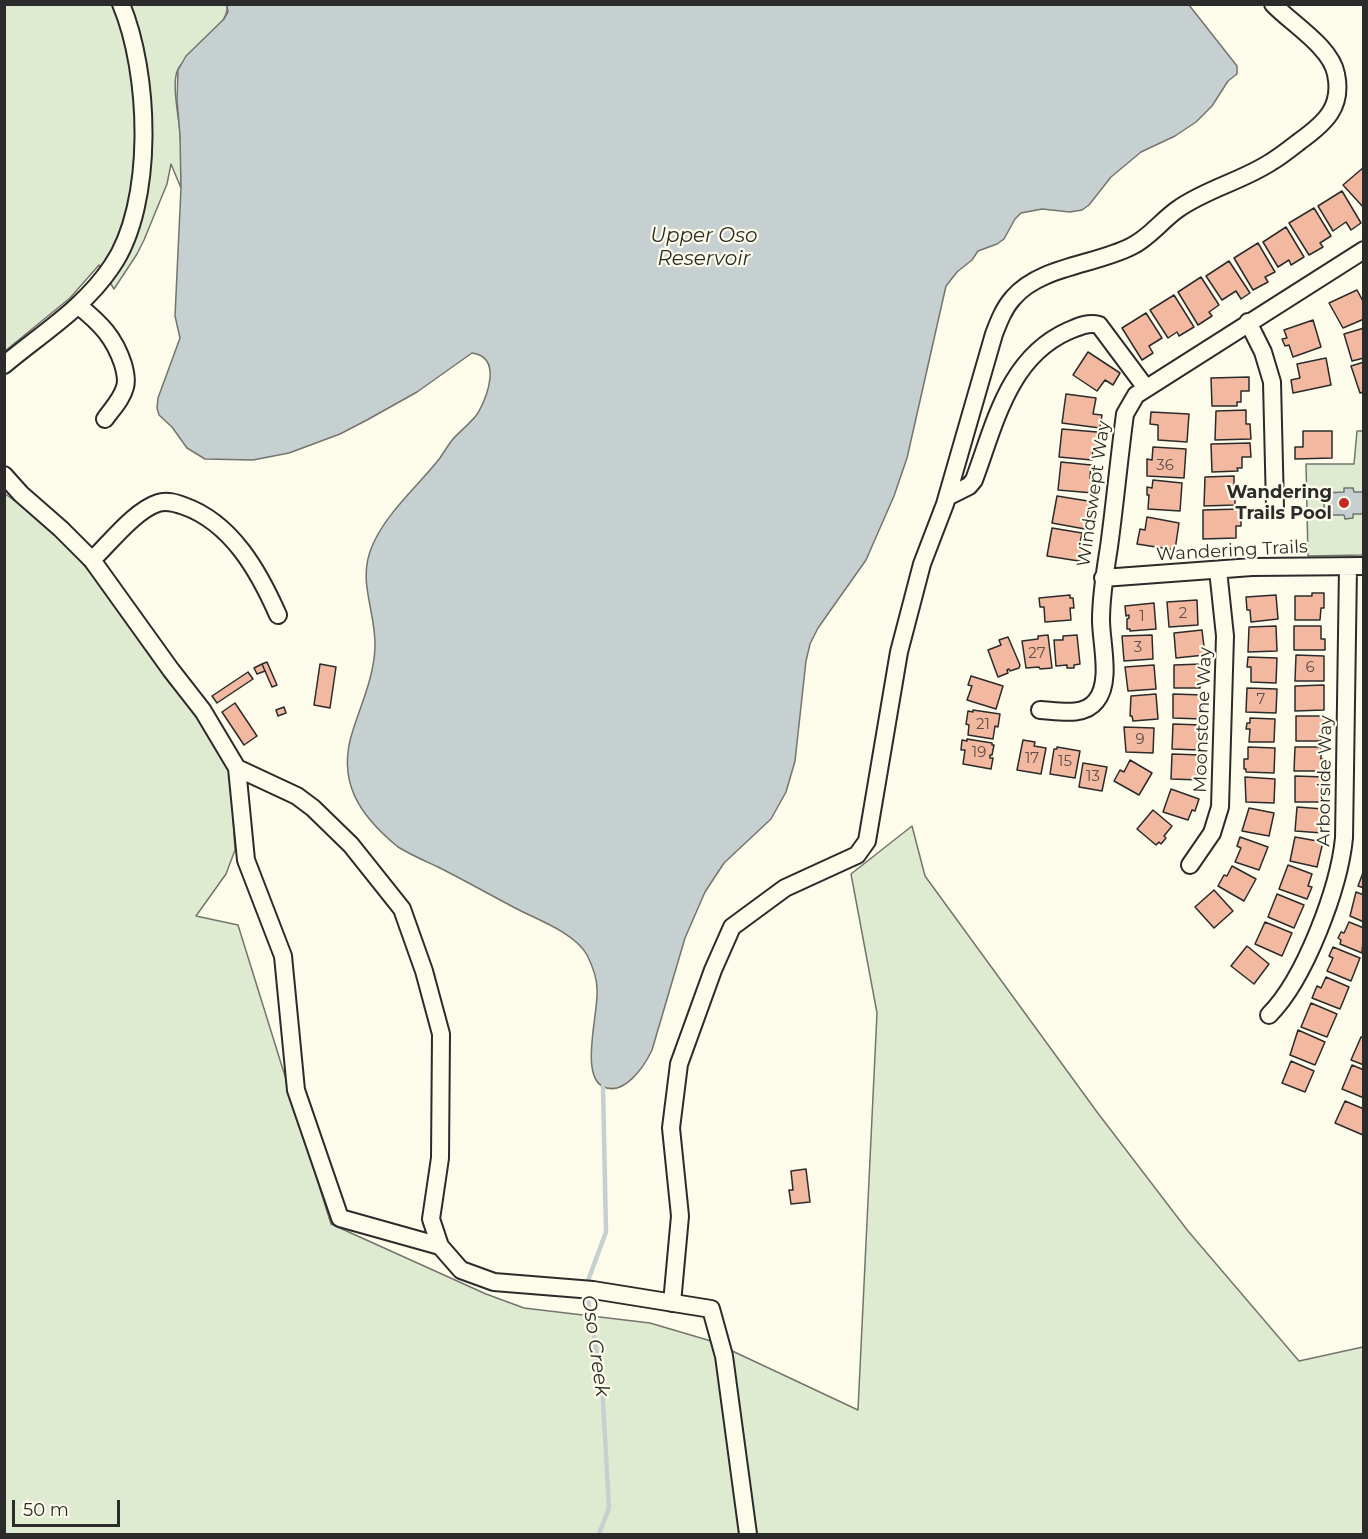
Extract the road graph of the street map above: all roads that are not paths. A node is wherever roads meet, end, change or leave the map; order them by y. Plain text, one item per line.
1 (121, 4) edge
2 (1273, 4) edge
3 (1362, 254) edge
4 (79, 306) junction
5 (1248, 322) junction
6 (4, 365) edge
7 (1146, 388) junction
8 (105, 418) dead end
9 (4, 475) edge
10 (947, 497) junction
11 (1275, 507) dead end
12 (92, 560) junction
13 (1356, 566) edge
14 (1218, 570) junction
15 (1103, 578) junction
16 (278, 615) dead end
17 (1040, 710) dead end
18 (237, 768) junction
19 (1190, 865) dead end
20 (1269, 1015) dead end
21 (440, 1246) junction
22 (672, 1303) junction
23 (748, 1534) edge

1 - 4 street
2 - 10 street
3 - 5 street, Windswept Way
4 - 6 street
4 - 8 street
5 - 7 street, Windswept Way
5 - 11 street
7 - 10 street
7 - 15 street, Windswept Way
9 - 12 street
10 - 22 street
12 - 16 street
12 - 18 street
13 - 14 street, Wandering Trails
13 - 20 street, Arborside Way
14 - 15 street, Wandering Trails
14 - 19 street, Moonstone Way
15 - 17 street, Windswept Way
18 - 21 street
18 - 21 street
21 - 22 street
22 - 23 street

